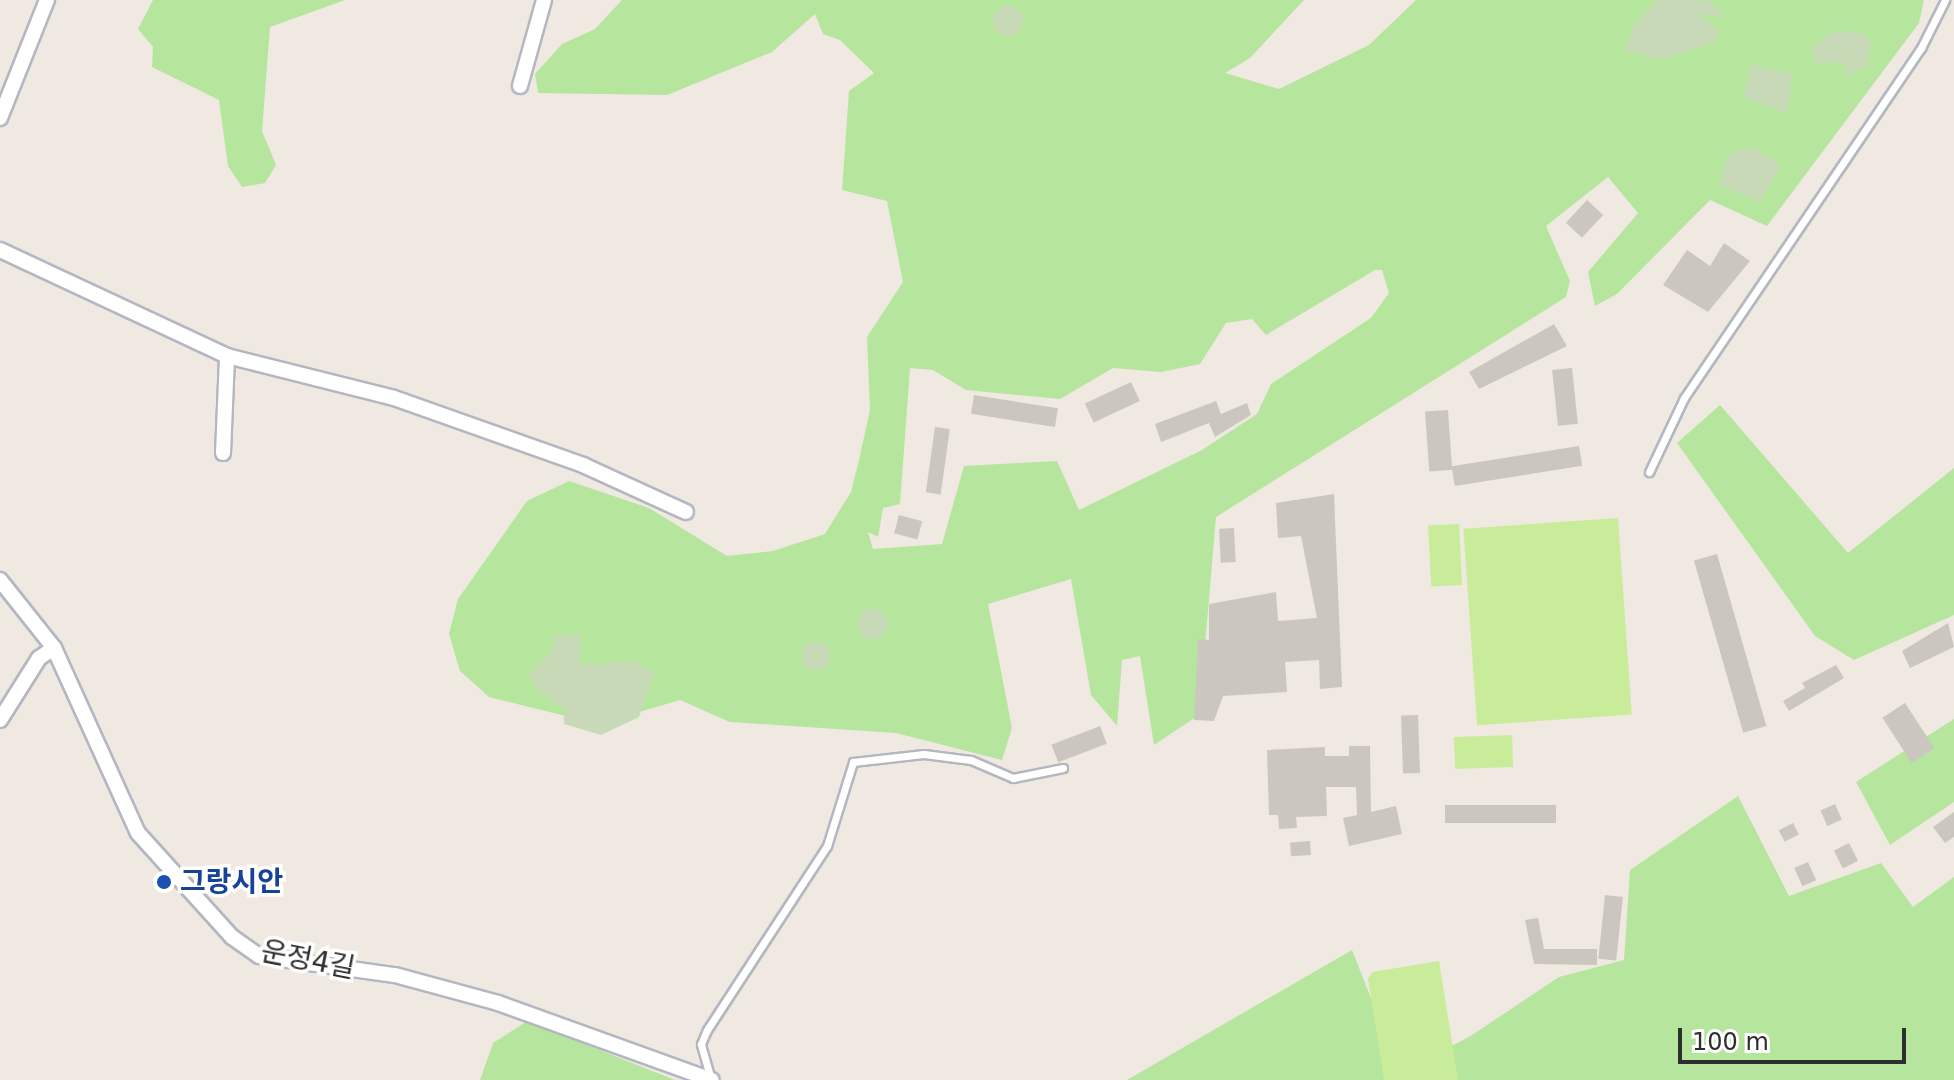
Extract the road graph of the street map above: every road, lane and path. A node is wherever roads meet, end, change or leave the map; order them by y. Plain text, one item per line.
1 (47, 0) edge
2 (544, 0) edge
3 (1945, 0) edge
4 (520, 86) dead end
5 (0, 118) edge
6 (0, 250) edge
7 (227, 356) junction
8 (223, 453) dead end
9 (1649, 472) dead end
10 (686, 512) dead end
11 (0, 580) edge
12 (54, 648) junction
13 (0, 720) edge
14 (1063, 768) dead end
15 (711, 1078) edge

1 - 5 street
2 - 4 street
3 - 9 lane
6 - 7 street
7 - 8 street
7 - 10 street
11 - 12 street, 운정4길
12 - 13 street
12 - 15 street, 운정4길
14 - 15 lane

